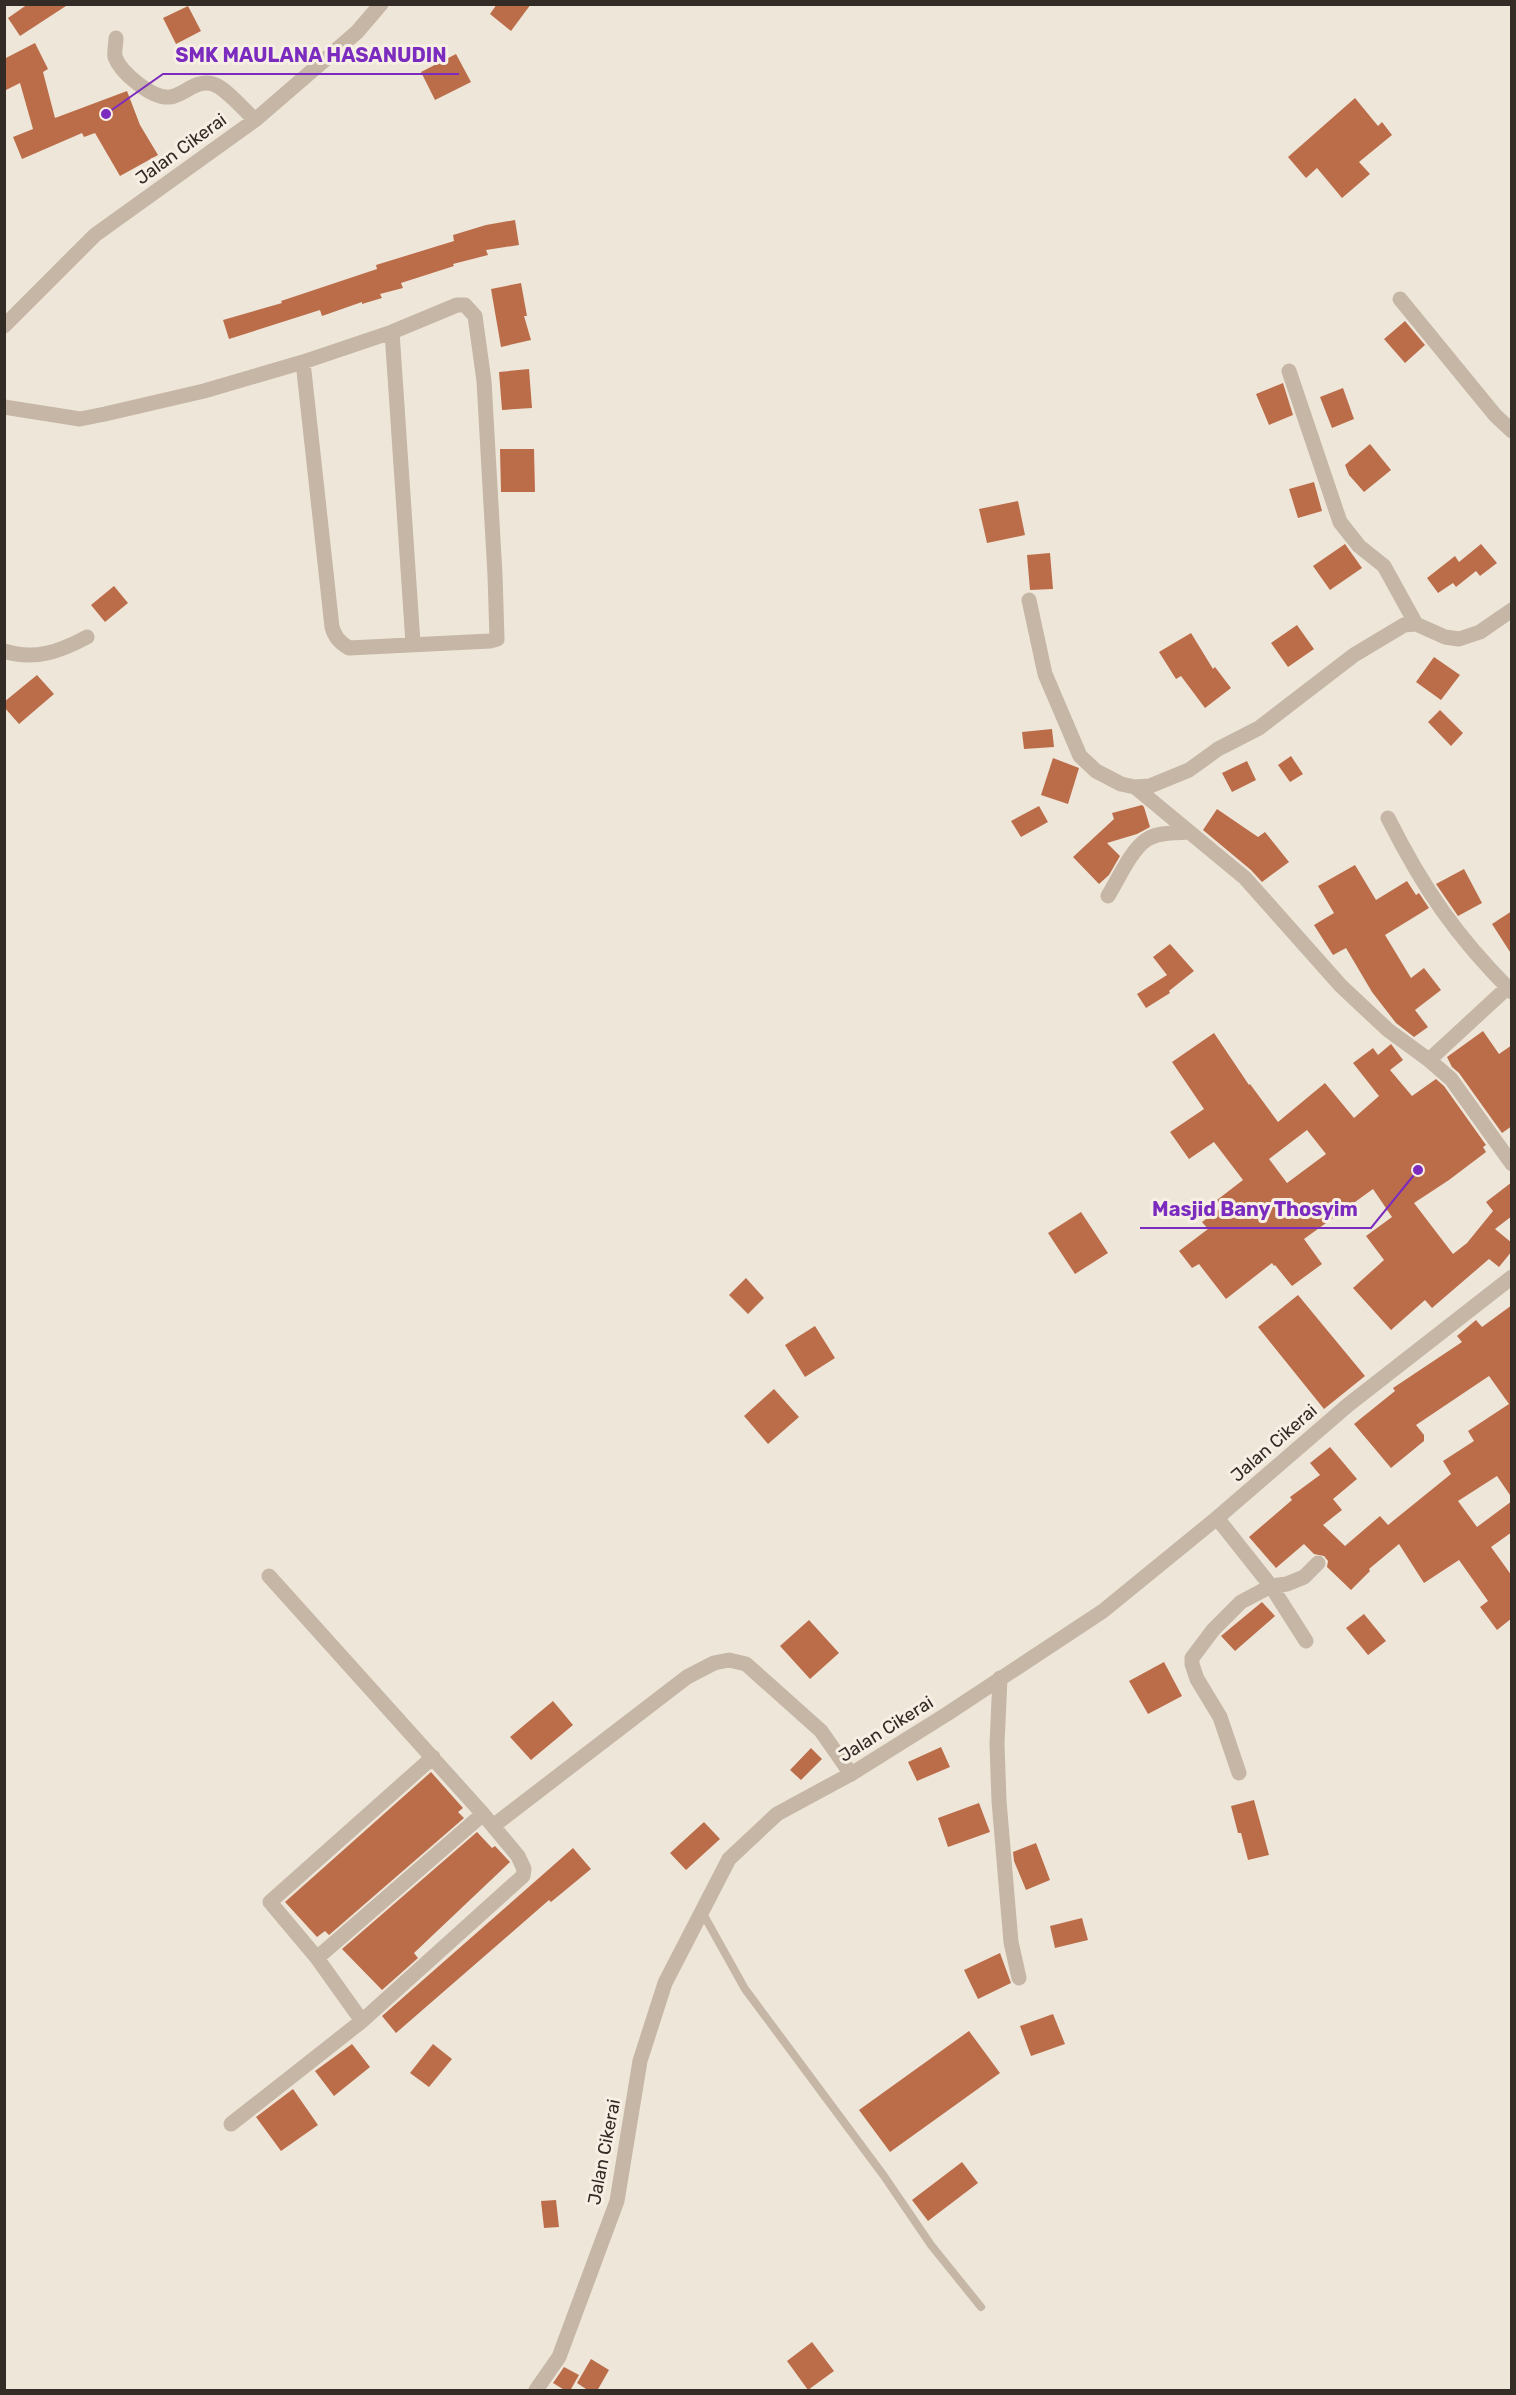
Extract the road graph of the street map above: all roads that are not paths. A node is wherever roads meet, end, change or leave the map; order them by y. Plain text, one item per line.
1 (381, 4) edge
2 (116, 39) dead end
3 (255, 120) junction
4 (1400, 299) dead end
5 (4, 326) edge
6 (392, 332) junction
7 (303, 362) junction
8 (1289, 371) dead end
9 (4, 407) edge
10 (1512, 431) edge
11 (1029, 600) dead end
12 (1512, 610) edge
13 (1416, 624) junction
14 (87, 637) dead end
15 (413, 643) junction
16 (4, 651) edge
17 (1135, 787) junction
18 (1388, 818) dead end
19 (1189, 832) junction
20 (1108, 896) dead end
21 (1509, 990) edge
22 (1429, 1060) junction
23 (1512, 1164) edge
24 (1512, 1277) edge
25 (1217, 1518) junction
26 (1318, 1563) dead end
27 (269, 1576) dead end
28 (1271, 1586) junction
29 (1306, 1641) dead end
30 (1000, 1678) junction
31 (433, 1757) junction
32 (1239, 1773) dead end
33 (851, 1774) junction
34 (488, 1820) junction
35 (702, 1911) junction
36 (317, 1958) junction
37 (1019, 1978) dead end
38 (363, 2020) junction
39 (231, 2124) dead end
40 (981, 2307) dead end
41 (536, 2391) edge

1 - 3 street, Jalan Cikerai
2 - 3 street
3 - 5 street, Jalan Cikerai
4 - 10 street
6 - 7 street
6 - 15 street
6 - 15 street
7 - 9 street
7 - 15 street
8 - 13 street
11 - 17 street
12 - 13 street
13 - 17 street
14 - 16 street
17 - 19 street
18 - 21 street
19 - 20 street
19 - 22 street
21 - 22 street
22 - 23 street
24 - 25 street, Jalan Cikerai
25 - 28 street
25 - 30 street, Jalan Cikerai
26 - 28 street
27 - 31 street
28 - 29 street
28 - 32 street
30 - 33 street, Jalan Cikerai
30 - 37 street
31 - 34 street
31 - 36 street
33 - 34 street
33 - 35 street, Jalan Cikerai
34 - 36 street
34 - 38 street
35 - 40 lane
35 - 41 street, Jalan Cikerai
36 - 38 street
38 - 39 street

